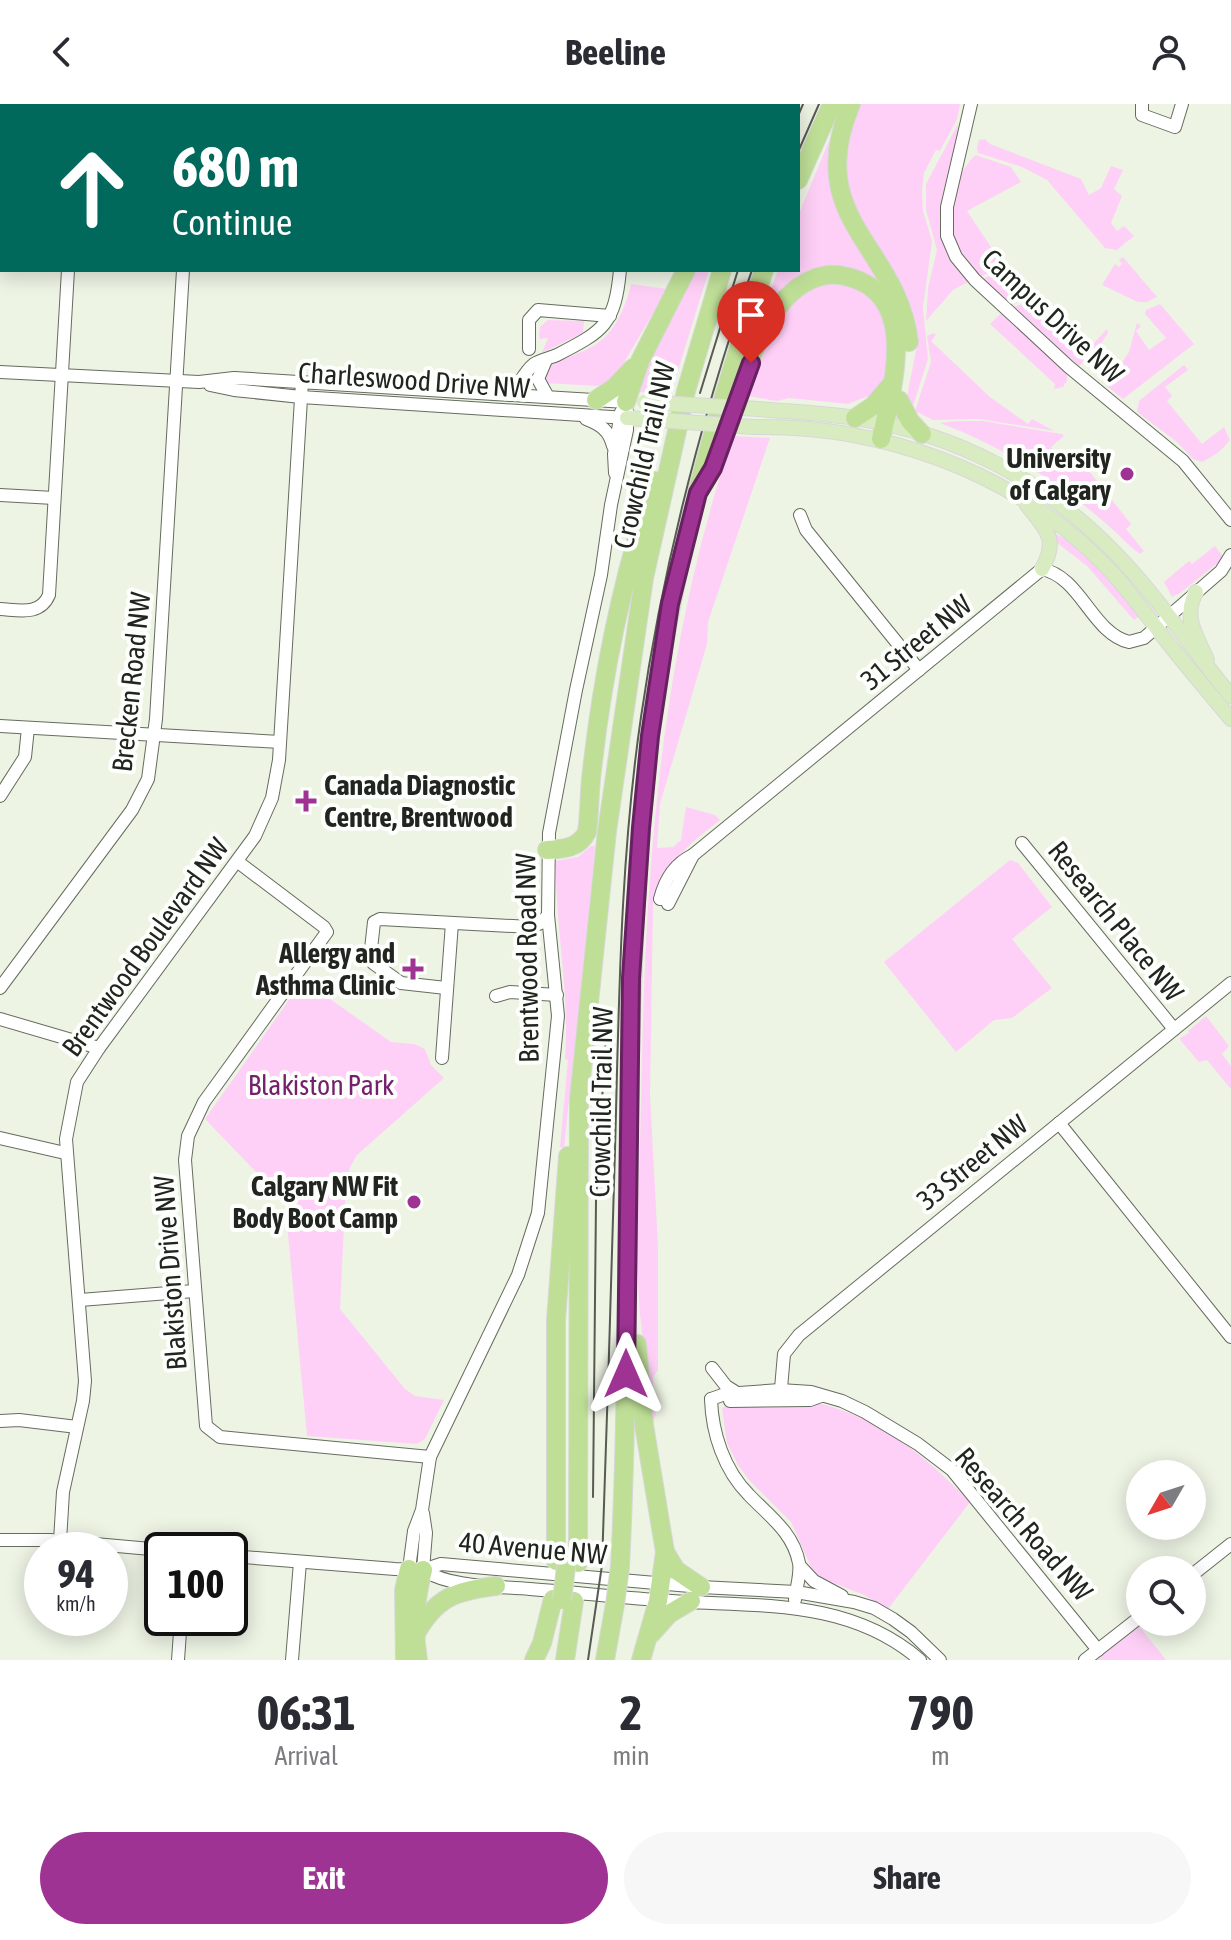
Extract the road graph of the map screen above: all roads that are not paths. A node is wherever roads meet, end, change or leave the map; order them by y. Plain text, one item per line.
1 (832, 104) edge
2 (851, 104) edge
3 (971, 104) edge
4 (1182, 104) edge
5 (1142, 109) edge
6 (800, 176) edge
7 (68, 272) edge
8 (183, 272) edge
9 (620, 272) edge
10 (685, 272) edge
11 (721, 272) edge
12 (763, 272) edge
13 (610, 316) junction
14 (529, 349) dead end
15 (546, 360) junction
16 (640, 361) junction
17 (0, 372) edge
18 (62, 376) junction
19 (176, 381) junction
20 (199, 382) junction
21 (302, 382) junction
22 (686, 391) junction
23 (895, 392) junction
24 (511, 395) junction
25 (301, 397) junction
26 (548, 397) junction
27 (596, 400) junction
28 (629, 410) junction
29 (575, 414) junction
30 (855, 418) junction
31 (887, 432) junction
32 (922, 434) junction
33 (614, 454) junction
34 (617, 482) junction
35 (698, 493) junction
36 (0, 495) edge
37 (54, 498) junction
38 (1022, 499) junction
39 (800, 515) dead end
40 (1231, 519) edge
41 (1231, 555) edge
42 (1042, 569) junction
43 (1226, 570) edge
44 (1196, 592) junction
45 (0, 609) edge
46 (1162, 621) junction
47 (919, 670) junction
48 (1214, 675) junction
49 (1231, 696) edge
50 (1231, 719) edge
51 (0, 726) edge
52 (28, 728) junction
53 (155, 734) junction
54 (280, 742) junction
55 (0, 796) edge
56 (1022, 843) dead end
57 (547, 850) junction
58 (238, 862) junction
59 (664, 902) dead end
60 (548, 915) junction
61 (452, 923) junction
62 (1231, 983) edge
63 (0, 988) edge
64 (446, 988) junction
65 (557, 995) junction
66 (496, 996) dead end
67 (0, 1019) edge
68 (1174, 1029) junction
69 (99, 1048) junction
70 (442, 1058) dead end
71 (579, 1098) junction
72 (1059, 1123) junction
73 (0, 1138) edge
74 (65, 1153) junction
75 (627, 1286) junction
76 (194, 1291) junction
77 (80, 1300) junction
78 (1231, 1337) edge
79 (712, 1368) dead end
80 (737, 1393) junction
81 (780, 1395) junction
82 (711, 1399) junction
83 (0, 1421) edge
84 (77, 1427) junction
85 (430, 1457) junction
86 (61, 1532) edge
87 (0, 1540) edge
88 (24, 1540) edge
89 (1231, 1544) edge
90 (665, 1552) junction
91 (248, 1558) edge
92 (567, 1561) junction
93 (300, 1562) junction
94 (1206, 1564) edge
95 (800, 1566) junction
96 (416, 1569) junction
97 (496, 1586) junction
98 (660, 1592) junction
99 (796, 1592) junction
100 (696, 1594) junction
101 (563, 1600) junction
102 (854, 1602) junction
103 (794, 1608) junction
104 (1126, 1628) edge
105 (415, 1635) junction
106 (180, 1636) edge
107 (647, 1640) junction
108 (1098, 1650) junction
109 (178, 1660) edge
110 (292, 1660) edge
111 (405, 1660) edge
112 (418, 1660) edge
113 (534, 1660) edge
114 (545, 1660) edge
115 (565, 1660) edge
116 (605, 1660) edge
117 (641, 1660) edge
118 (920, 1660) edge
119 (940, 1660) edge
120 (1085, 1660) edge

1 - 6 highway
2 - 23 highway
3 - 40 street, Campus Drive NW
4 - 5 street
7 - 18 street
8 - 19 street, Brecken Road NW
9 - 13 street
10 - 16 highway
11 - 22 highway, Crowchild Trail NW
12 - 35 highway, Crowchild Trail NW
13 - 14 street
13 - 15 street
15 - 24 street
15 - 26 street
16 - 27 highway
16 - 28 highway
17 - 18 street, Charleswood Drive NW
18 - 19 street, Charleswood Drive NW
18 - 37 street
19 - 20 street, Charleswood Drive NW
19 - 53 street, Brecken Road NW
20 - 21 street, Charleswood Drive NW
20 - 25 street, Charleswood Drive NW
21 - 24 street, Charleswood Drive NW
21 - 25 street, Brentwood Boulevard NW
22 - 57 highway
22 - 71 highway, Crowchild Trail NW
23 - 30 highway
23 - 31 highway
23 - 32 highway
23 - 35 highway
24 - 26 street, Charleswood Drive NW
25 - 29 street, Charleswood Drive NW
25 - 54 street, Brentwood Boulevard NW
26 - 27 street, Charleswood Drive NW
27 - 28 street, Charleswood Drive NW
28 - 29 street, Charleswood Drive NW
28 - 30 main road, bridge
28 - 31 main road, bridge
28 - 33 street, Brentwood Road NW
28 - 34 street, Brentwood Road NW
29 - 33 street
30 - 31 main road
31 - 32 main road
31 - 38 main road
32 - 46 main road
33 - 34 street, Brentwood Road NW
34 - 57 street, Brentwood Road NW
35 - 75 highway, Crowchild Trail NW
36 - 37 street
37 - 45 street
38 - 42 main road
38 - 46 main road
39 - 47 street
41 - 43 street
42 - 46 street
42 - 47 street, 31 Street NW
43 - 44 street
44 - 46 street
44 - 48 main road
46 - 48 main road
46 - 50 main road
47 - 59 street, 31 Street NW
48 - 49 main road
51 - 52 street
52 - 53 street
52 - 55 street
53 - 54 street
53 - 63 street, Brecken Road NW
54 - 58 street, Brentwood Boulevard NW
56 - 68 street, Research Place NW
57 - 60 street, Brentwood Road NW
58 - 69 street, Brentwood Boulevard NW
58 - 76 street, Blakiston Drive NW
60 - 61 street
60 - 65 street, Brentwood Road NW
61 - 64 street
61 - 64 street
62 - 68 street, 33 Street NW
64 - 70 street
65 - 66 street
65 - 85 street, Brentwood Road NW
67 - 69 street
68 - 72 street, 33 Street NW
69 - 74 street, Brentwood Boulevard NW
71 - 92 highway, Crowchild Trail NW
71 - 92 highway
72 - 78 street
72 - 81 street, 33 Street NW
73 - 74 street
74 - 77 street, Brentwood Boulevard NW
75 - 90 highway
75 - 116 highway, Crowchild Trail NW, bridge
76 - 77 street
76 - 85 street, Blakiston Drive NW
77 - 84 street, Brentwood Boulevard NW
79 - 80 street
80 - 81 street, Research Road NW
80 - 82 street, Research Road NW
81 - 82 street, Research Road NW
81 - 108 street, Research Road NW
82 - 95 street
83 - 84 street
84 - 86 street, Brentwood Boulevard NW
85 - 96 street, Brentwood Road NW
87 - 88 street
89 - 94 street
90 - 98 highway
90 - 100 highway
91 - 93 street
92 - 101 highway, Crowchild Trail NW
93 - 96 street
93 - 110 street
95 - 99 street
95 - 102 street
96 - 97 street, 40 Avenue NW
96 - 98 street, 40 Avenue NW
96 - 105 highway
96 - 111 highway
97 - 98 street, 40 Avenue NW
97 - 105 highway
98 - 100 street, 40 Avenue NW
98 - 107 highway
99 - 100 street, 40 Avenue NW
99 - 102 street, 40 Avenue NW
99 - 103 street
100 - 103 street, 40 Avenue NW
100 - 107 highway
101 - 113 highway
101 - 114 highway
101 - 115 highway, Crowchild Trail NW
102 - 119 street, 40 Avenue NW
103 - 118 street, 40 Avenue NW
104 - 108 street
105 - 112 highway
106 - 109 street
107 - 117 highway
108 - 120 street

